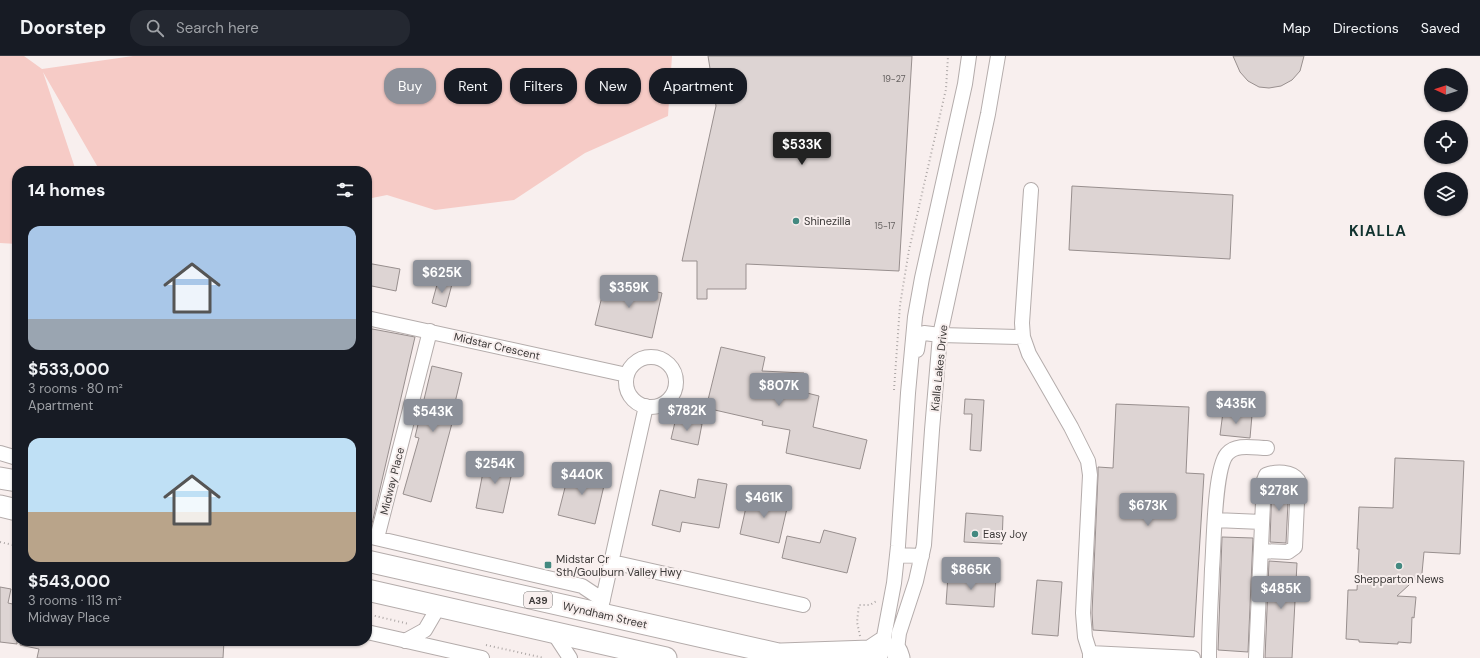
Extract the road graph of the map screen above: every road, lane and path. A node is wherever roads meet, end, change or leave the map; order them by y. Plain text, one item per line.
1 (969, 56) edge
2 (998, 56) edge
3 (1031, 190) dead end
4 (372, 319) edge
5 (430, 331) junction
6 (940, 335) junction
7 (1023, 338) junction
8 (627, 375) junction
9 (908, 393) junction
10 (646, 406) junction
11 (1267, 448) dead end
12 (0, 454) edge
13 (12, 457) edge
14 (0, 506) edge
15 (12, 509) edge
16 (0, 516) edge
17 (12, 519) edge
18 (1215, 520) junction
19 (1262, 522) junction
20 (372, 537) edge
21 (0, 542) edge
22 (12, 545) edge
23 (1261, 551) junction
24 (897, 555) junction
25 (922, 556) junction
26 (372, 562) edge
27 (612, 562) junction
28 (481, 563) junction
29 (608, 576) junction
30 (438, 577) junction
31 (463, 583) junction
32 (582, 586) junction
33 (372, 591) edge
34 (803, 604) dead end
35 (439, 606) junction
36 (602, 607) junction
37 (466, 612) junction
38 (372, 615) edge
39 (426, 628) junction
40 (552, 632) junction
41 (372, 633) edge
42 (405, 641) junction
43 (479, 643) dead end
44 (891, 654) edge
45 (788, 656) edge
46 (1090, 656) edge
47 (1164, 657) edge
48 (482, 658) edge
49 (544, 658) edge
50 (570, 658) edge
51 (666, 658) edge
52 (1193, 658) edge
53 (1209, 658) edge
54 (1256, 658) edge

1 - 9 street
2 - 6 street, Kialla Lakes Drive
3 - 7 street
4 - 5 street, Midstar Crescent
5 - 8 street, Midstar Crescent
5 - 20 street, Midway Place
6 - 7 street
6 - 9 street
6 - 25 street, Kialla Lakes Drive
7 - 46 street
8 - 10 street
8 - 10 street
9 - 24 street
10 - 27 street
11 - 18 street
12 - 13 street
14 - 15 highway
16 - 17 highway
18 - 19 street
18 - 53 street
19 - 23 street
19 - 23 street
20 - 28 street
21 - 22 path
23 - 54 street
24 - 25 street
24 - 44 street
25 - 44 street, Kialla Lakes Drive
26 - 30 highway, Wyndham Street / A39
27 - 29 street
27 - 34 street
28 - 31 street
28 - 32 street
29 - 32 street
29 - 36 street
30 - 31 highway, Wyndham Street / A39
30 - 35 highway
31 - 36 highway, Wyndham Street / A39
31 - 37 highway
32 - 36 street
33 - 35 highway
35 - 37 highway
35 - 39 street
36 - 45 highway, Wyndham Street / A39
37 - 40 highway
38 - 39 path
39 - 42 street
40 - 50 street
40 - 51 highway
41 - 42 street
42 - 48 street
43 - 49 path
44 - 45 highway, Wyndham Street
46 - 47 street
47 - 52 street

